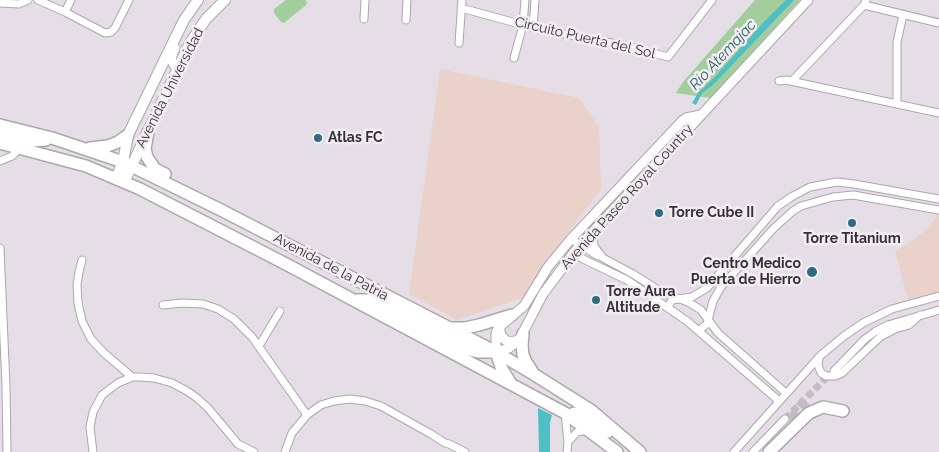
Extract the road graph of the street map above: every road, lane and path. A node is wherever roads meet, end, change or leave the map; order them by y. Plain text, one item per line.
1 (28, 0) edge
2 (38, 0) edge
3 (71, 0) edge
4 (129, 0) edge
5 (198, 0) edge
6 (225, 0) edge
7 (365, 0) edge
8 (407, 0) edge
9 (525, 0) edge
10 (535, 0) edge
11 (710, 0) edge
12 (808, 0) edge
13 (0, 3) edge
14 (865, 3) edge
15 (461, 4) edge
16 (65, 12) junction
17 (903, 15) junction
18 (364, 18) dead end
19 (184, 20) junction
20 (406, 20) dead end
21 (939, 23) edge
22 (523, 25) junction
23 (533, 28) junction
24 (459, 43) dead end
25 (514, 58) dead end
26 (178, 68) junction
27 (779, 81) dead end
28 (792, 81) junction
29 (897, 104) junction
30 (939, 112) edge
31 (701, 115) junction
32 (0, 125) edge
33 (148, 132) junction
34 (0, 135) edge
35 (128, 135) junction
36 (52, 138) junction
37 (0, 144) edge
38 (76, 145) junction
39 (659, 145) junction
40 (20, 148) junction
41 (0, 161) edge
42 (127, 164) junction
43 (649, 173) junction
44 (120, 180) junction
45 (844, 183) junction
46 (844, 195) junction
47 (192, 196) junction
48 (608, 198) junction
49 (939, 199) edge
50 (778, 206) junction
51 (939, 210) edge
52 (787, 216) junction
53 (593, 232) junction
54 (571, 239) junction
55 (0, 248) edge
56 (578, 248) junction
57 (603, 258) junction
58 (82, 260) dead end
59 (548, 267) junction
60 (939, 296) edge
61 (676, 299) junction
62 (354, 300) junction
63 (538, 303) junction
64 (163, 305) dead end
65 (668, 307) junction
66 (939, 310) edge
67 (280, 311) dead end
68 (512, 315) junction
69 (920, 316) junction
70 (708, 320) junction
71 (501, 325) junction
72 (446, 326) junction
73 (699, 330) junction
74 (521, 337) junction
75 (259, 346) junction
76 (496, 352) junction
77 (820, 356) junction
78 (834, 370) tunnel mouth
79 (535, 375) junction
80 (132, 377) junction
81 (511, 384) junction
82 (786, 392) junction
83 (779, 401) junction
84 (592, 411) junction
85 (843, 411) dead end
86 (565, 413) junction
87 (307, 416) junction
88 (788, 420) joint
89 (590, 430) junction
90 (568, 442) junction
91 (6, 452) edge
92 (93, 452) edge
93 (254, 452) edge
94 (285, 452) edge
95 (465, 452) edge
96 (567, 452) edge
97 (617, 452) edge
98 (630, 452) edge
99 (640, 452) edge
100 (734, 452) edge
101 (753, 452) edge
102 (761, 452) edge
103 (769, 452) edge

1 - 13 street
2 - 16 street
3 - 16 street
4 - 16 street
5 - 19 main road, Avenida Universidad
6 - 26 main road, Avenida Universidad
7 - 18 street
8 - 20 street
9 - 22 street
10 - 23 street
11 - 23 street, Circuito Puerta del Sol
12 - 31 street, Avenida Paseo Royal Country
14 - 17 street
14 - 28 street
15 - 22 street, Circuito Puerta del Sol
15 - 24 street
17 - 21 street
17 - 29 street
19 - 26 street
19 - 35 main road, Avenida Universidad
22 - 23 street, Circuito Puerta del Sol
22 - 25 street
26 - 33 main road, Avenida Universidad
27 - 28 street
28 - 29 street
29 - 30 street
31 - 39 street, Avenida Paseo Royal Country
31 - 43 street, Avenida Paseo Royal Country
32 - 36 main road, Avenida de la Patria
33 - 42 main road, Avenida Universidad
33 - 47 main road
34 - 36 main road
35 - 38 main road
35 - 42 main road, Avenida Universidad
36 - 38 main road, Avenida de la Patria
37 - 40 main road, Avenida de la Patria
38 - 42 main road, Avenida de la Patria
39 - 43 street
39 - 48 street, Avenida Paseo Royal Country
40 - 41 street
40 - 44 main road, Avenida de la Patria
42 - 44 main road, Avenida Universidad
42 - 47 main road, Avenida de la Patria
43 - 53 street, Avenida Paseo Royal Country
44 - 62 main road, Avenida de la Patria
45 - 46 street
45 - 49 street
45 - 50 street
46 - 51 street
46 - 52 street
47 - 72 main road, Avenida de la Patria
48 - 53 street
48 - 54 street, Avenida Paseo Royal Country
50 - 52 street
50 - 61 street
52 - 70 street
53 - 56 street, Avenida Paseo Royal Country
53 - 57 street
54 - 56 street
54 - 59 street, Avenida Paseo Royal Country
55 - 91 street
56 - 57 street
56 - 63 street, Avenida Paseo Royal Country
56 - 65 street
57 - 61 street
58 - 80 street
59 - 63 street
59 - 68 street, Avenida Paseo Royal Country
60 - 77 street
61 - 65 street
61 - 70 street
62 - 76 main road
62 - 81 main road, Avenida de la Patria
63 - 74 street, Avenida Paseo Royal Country
64 - 75 street
65 - 73 street
66 - 69 street
67 - 75 street
68 - 71 street, Avenida Paseo Royal Country
68 - 72 main road
69 - 77 street
69 - 78 street
70 - 73 street
70 - 82 street
71 - 74 street
71 - 76 street
72 - 76 main road, Avenida de la Patria
73 - 83 street
74 - 76 street
74 - 79 main road
75 - 87 street
76 - 79 main road, Avenida de la Patria
76 - 81 main road
77 - 82 street
79 - 84 main road, Avenida de la Patria
80 - 92 street
80 - 93 street
81 - 86 main road, Avenida de la Patria
82 - 83 street
83 - 100 street
84 - 86 main road
84 - 99 main road, Avenida de la Patria
85 - 103 main road
86 - 89 main road, Avenida de la Patria
86 - 90 street
86 - 98 main road
87 - 94 street
87 - 95 street
88 - 101 street
88 - 102 main road
89 - 90 street
89 - 97 main road, Avenida de la Patria
90 - 96 street

